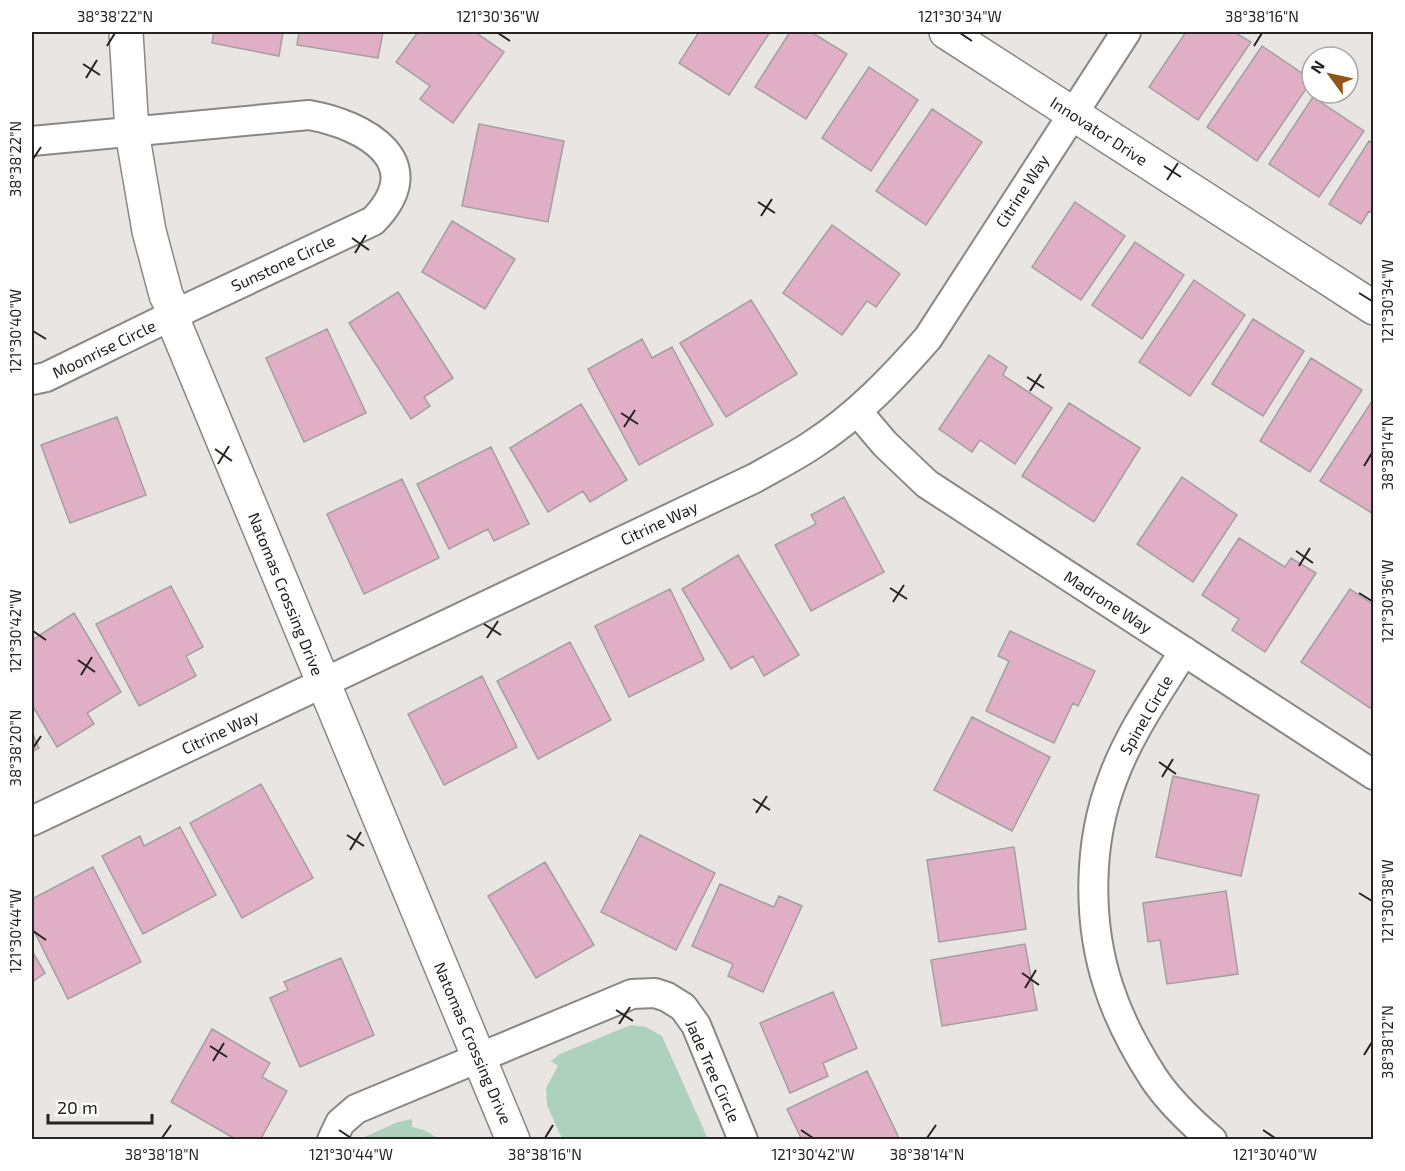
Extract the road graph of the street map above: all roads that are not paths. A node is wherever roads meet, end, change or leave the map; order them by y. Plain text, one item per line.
1 (126, 32) edge
2 (946, 32) edge
3 (1126, 32) edge
4 (1072, 113) junction
5 (132, 132) junction
6 (32, 141) edge
7 (1374, 308) edge
8 (175, 314) junction
9 (32, 380) edge
10 (857, 411) junction
11 (1184, 651) junction
12 (322, 683) junction
13 (1374, 775) edge
14 (32, 821) edge
15 (479, 1058) junction
16 (332, 1140) edge
17 (513, 1140) edge
18 (743, 1140) edge
19 (1212, 1140) edge

1 - 5 street, Natomas Crossing Drive
2 - 4 street, Innovator Drive
3 - 4 street, Citrine Way
4 - 7 street, Innovator Drive
4 - 10 street, Citrine Way
5 - 6 street
5 - 8 street, Natomas Crossing Drive
5 - 8 street, Sunstone Circle
8 - 9 street, Moonrise Circle
8 - 12 street, Natomas Crossing Drive
10 - 11 street, Madrone Way
10 - 12 street, Citrine Way
11 - 13 street, Madrone Way
11 - 19 street, Spinel Circle
12 - 14 street, Citrine Way
12 - 15 street, Natomas Crossing Drive
15 - 16 street, Jade Tree Circle
15 - 17 street, Natomas Crossing Drive
15 - 18 street, Jade Tree Circle

